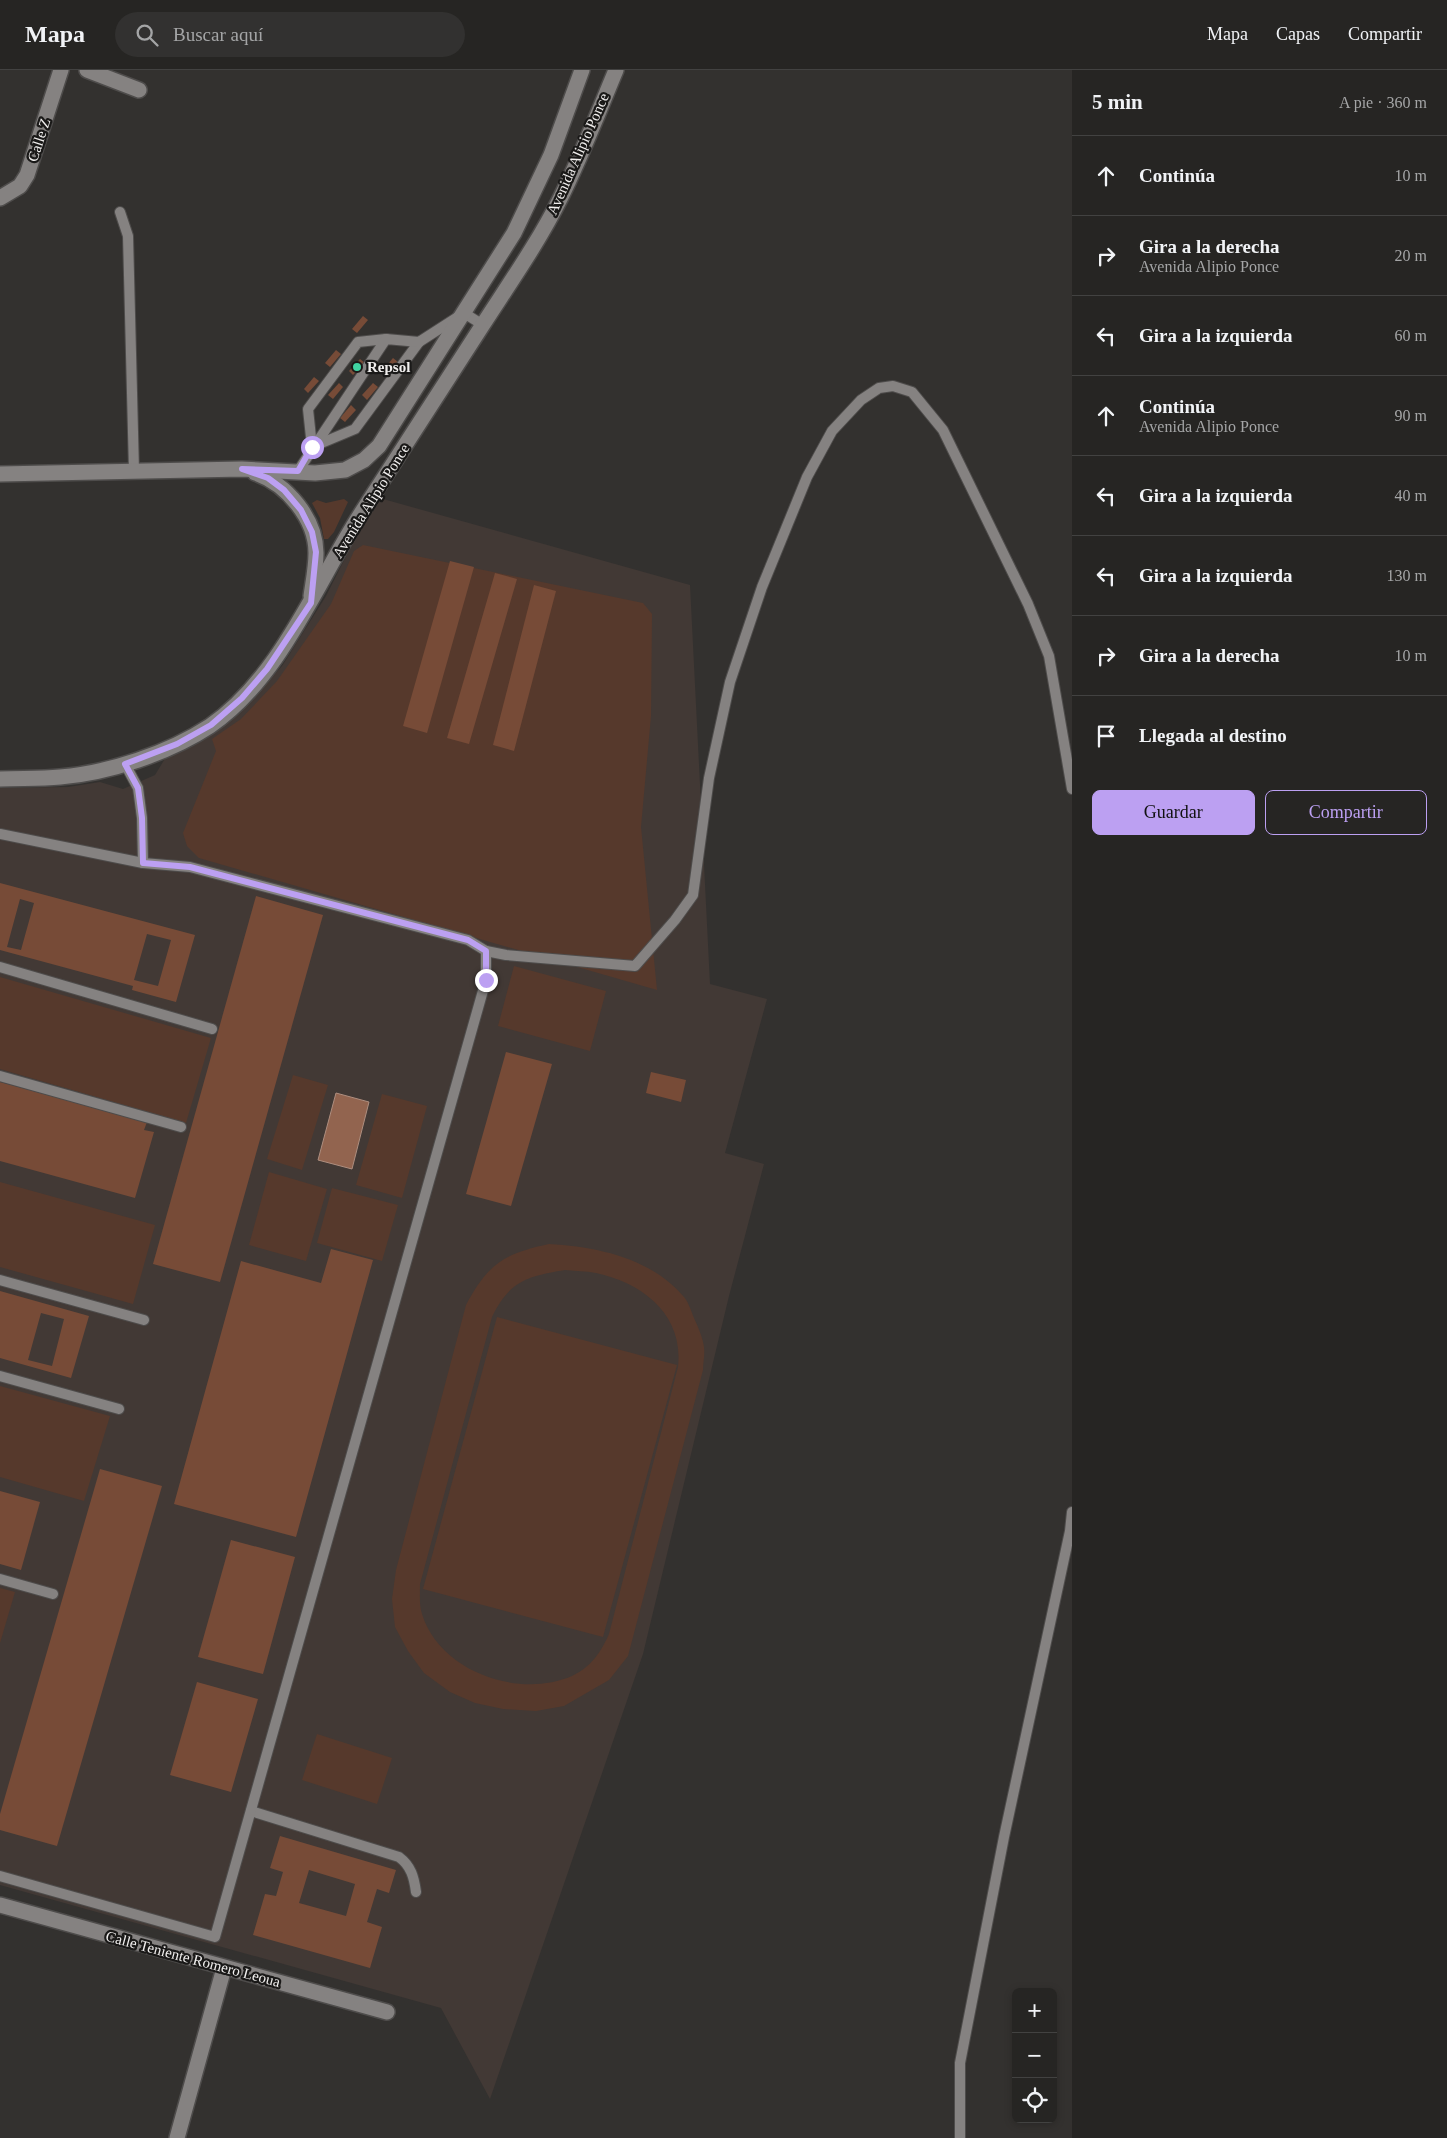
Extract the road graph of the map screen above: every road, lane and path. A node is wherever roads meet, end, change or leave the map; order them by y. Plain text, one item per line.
1 (61, 70) edge
2 (87, 70) edge
3 (582, 70) edge
4 (616, 70) edge
5 (139, 90) dead end
6 (0, 198) edge
7 (120, 212) dead end
8 (464, 313) junction
9 (483, 325) junction
10 (386, 339) junction
11 (419, 342) junction
12 (312, 447) junction
13 (242, 469) junction
14 (134, 471) junction
15 (298, 471) junction
16 (0, 474) edge
17 (311, 603) junction
18 (125, 764) junction
19 (0, 779) edge
20 (1072, 789) edge
21 (0, 834) edge
22 (143, 863) junction
23 (486, 951) junction
24 (0, 966) edge
25 (212, 1029) dead end
26 (0, 1076) edge
27 (181, 1127) dead end
28 (0, 1280) edge
29 (144, 1320) dead end
30 (0, 1376) edge
31 (119, 1409) dead end
32 (1072, 1512) edge
33 (0, 1579) edge
34 (53, 1594) dead end
35 (251, 1810) junction
36 (0, 1876) edge
37 (416, 1892) dead end
38 (0, 1905) edge
39 (224, 1968) junction
40 (387, 2012) dead end
41 (177, 2138) edge
42 (960, 2138) edge

1 - 6 main road, Calle Z
2 - 5 main road
3 - 8 main road, Avenida Alipio Ponce
4 - 9 main road, Avenida Alipio Ponce
7 - 14 lane
8 - 9 lane
8 - 11 lane
8 - 15 main road, Avenida Alipio Ponce
9 - 17 main road, Avenida Alipio Ponce
10 - 11 lane
10 - 12 lane
10 - 12 lane
11 - 12 lane
12 - 15 lane
13 - 14 main road, Avenida Alipio Ponce
13 - 15 main road, Avenida Alipio Ponce
13 - 17 main road
14 - 16 main road, Avenida Alipio Ponce
17 - 18 main road, Avenida Alipio Ponce
18 - 19 main road, Avenida Alipio Ponce
18 - 22 lane
20 - 23 lane
21 - 22 lane
22 - 23 lane
23 - 35 lane
24 - 25 lane
26 - 27 lane
28 - 29 lane
30 - 31 lane
32 - 42 lane
33 - 34 lane
35 - 36 lane
35 - 37 lane
38 - 39 main road, Calle Teniente Romero Leoua
39 - 40 main road, Calle Teniente Romero Leoua
39 - 41 main road

